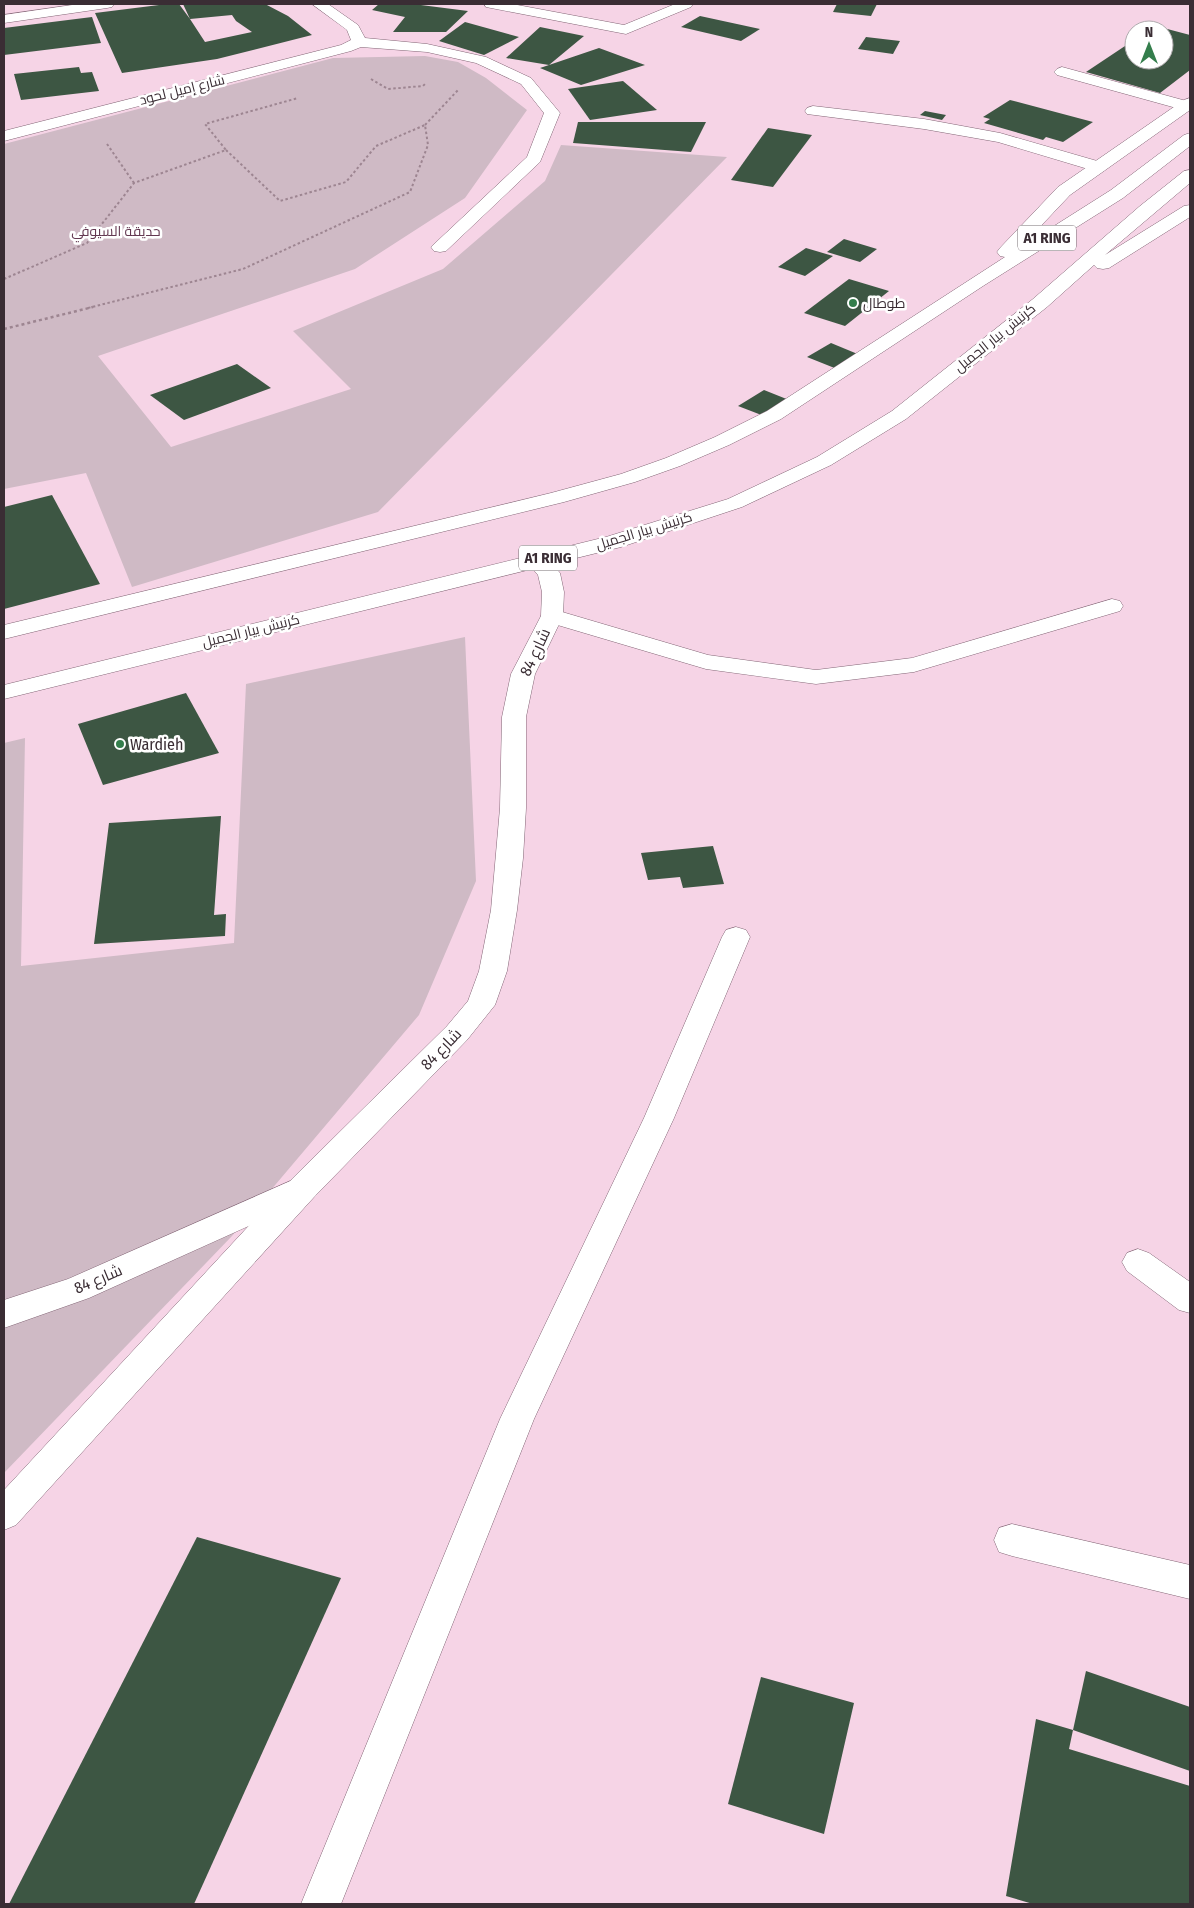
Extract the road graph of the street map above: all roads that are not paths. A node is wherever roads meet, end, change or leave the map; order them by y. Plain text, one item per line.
1 (107, 4) edge
2 (319, 4) edge
3 (491, 4) edge
4 (686, 4) edge
5 (4, 19) edge
6 (359, 42) junction
7 (1062, 72) dead end
8 (1188, 104) edge
9 (813, 111) dead end
10 (4, 136) edge
11 (1190, 138) edge
12 (1098, 167) junction
13 (1190, 174) edge
14 (1190, 210) edge
15 (440, 247) dead end
16 (977, 282) junction
17 (1040, 302) junction
18 (537, 561) junction
19 (1112, 606) dead end
20 (552, 616) junction
21 (4, 632) edge
22 (4, 692) edge
23 (736, 937) dead end
24 (304, 1187) junction
25 (1138, 1262) dead end
26 (1190, 1300) edge
27 (4, 1314) edge
28 (4, 1514) edge
29 (1012, 1540) dead end
30 (1190, 1582) edge
31 (321, 1904) edge

1 - 5 main road
2 - 6 main road
3 - 4 main road
6 - 10 main road, شارع إميل لحود
6 - 15 main road
7 - 8 main road
8 - 12 main road
9 - 12 main road
11 - 16 main road, A1 RING
12 - 16 main road
13 - 17 main road, كرنيش بيار الجميل / A1 RING
14 - 17 main road
16 - 21 main road, A1 RING
17 - 18 main road, كرنيش بيار الجميل / A1 RING
18 - 20 main road, شارع 84
18 - 22 main road, كرنيش بيار الجميل / A1 RING
19 - 20 main road
20 - 24 main road, شارع 84
23 - 31 main road
24 - 27 main road, شارع 84
24 - 28 main road
25 - 26 main road
29 - 30 main road

